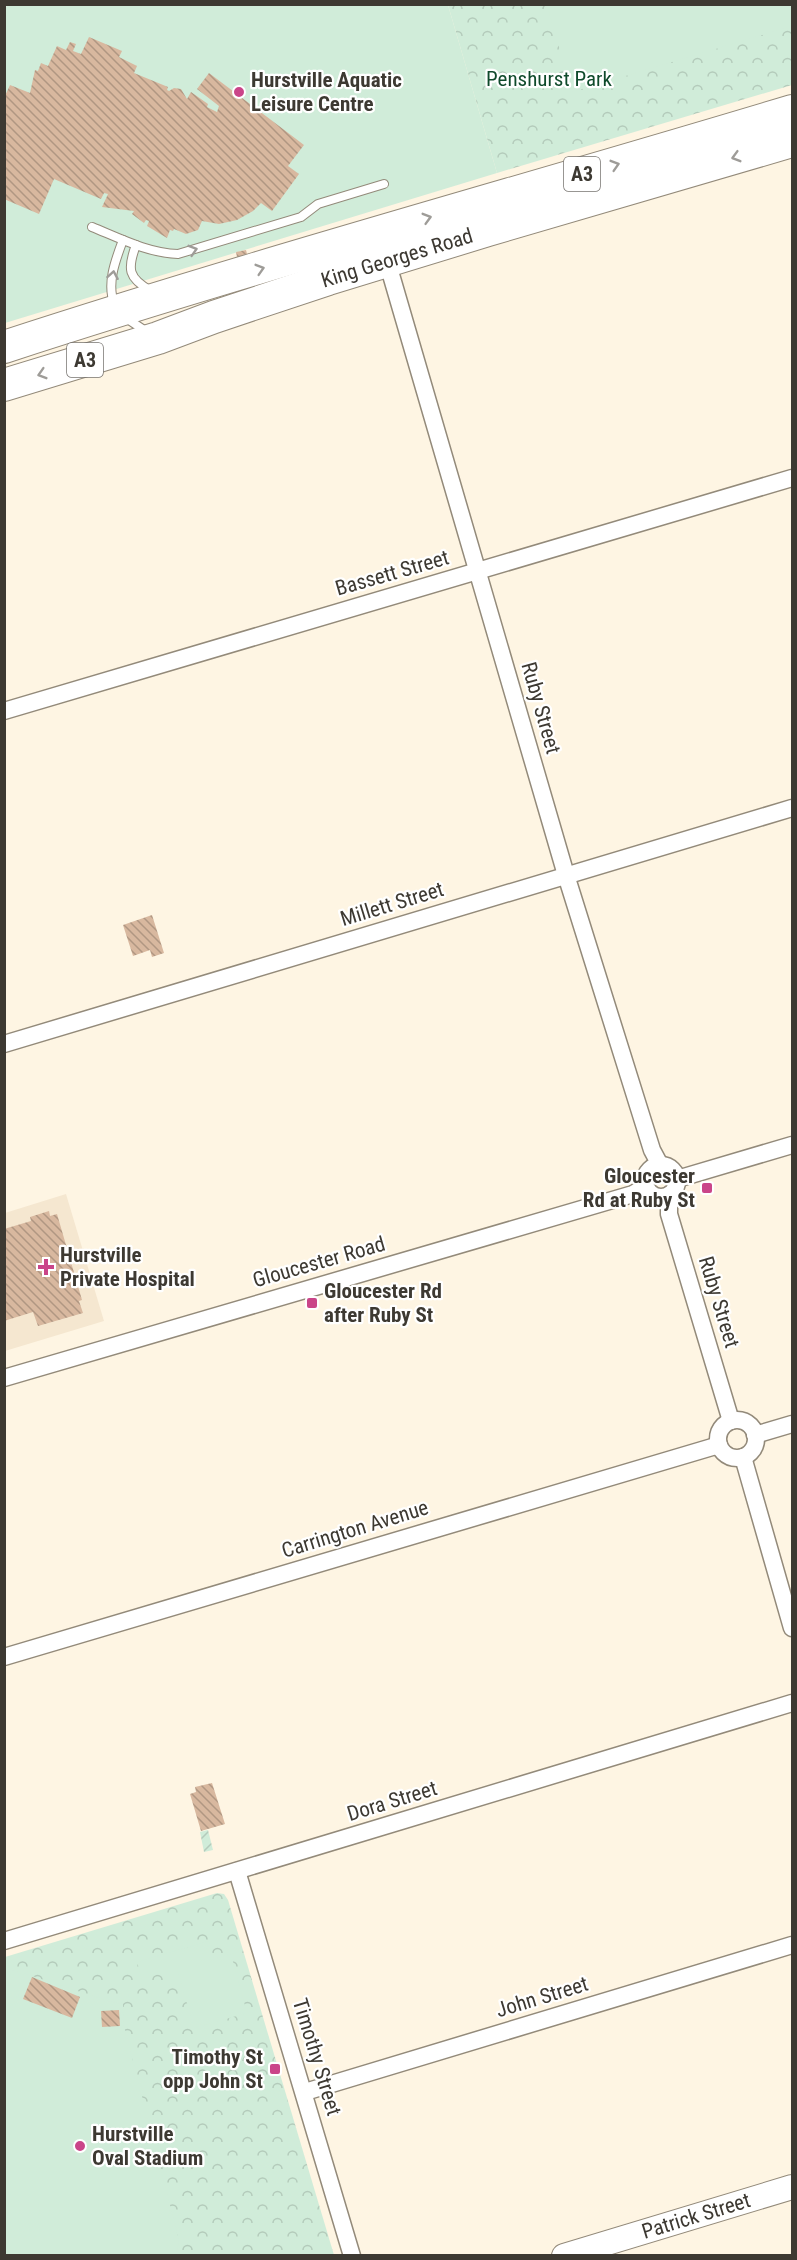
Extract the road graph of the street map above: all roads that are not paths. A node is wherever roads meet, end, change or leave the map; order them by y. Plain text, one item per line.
1 (792, 111) edge
2 (792, 141) edge
3 (384, 184) dead end
4 (92, 227) dead end
5 (123, 240) junction
6 (136, 245) junction
7 (387, 261) junction
8 (164, 298) junction
9 (117, 311) junction
10 (158, 338) junction
11 (4, 347) edge
12 (4, 385) edge
13 (792, 478) edge
14 (478, 572) junction
15 (4, 711) edge
16 (792, 808) edge
17 (566, 875) junction
18 (4, 1044) edge
19 (792, 1145) edge
20 (660, 1165) junction
21 (677, 1179) junction
22 (645, 1187) junction
23 (669, 1195) junction
24 (4, 1378) edge
25 (731, 1420) junction
26 (792, 1424) edge
27 (755, 1435) junction
28 (719, 1445) junction
29 (742, 1457) junction
30 (792, 1628) edge
31 (4, 1657) edge
32 (792, 1703) edge
33 (237, 1871) junction
34 (4, 1941) edge
35 (792, 1945) edge
36 (304, 2092) junction
37 (792, 2187) edge
38 (352, 2256) edge
39 (564, 2256) edge

8 -> 1 highway, King Georges Road / A3
2 -> 7 highway, King Georges Road / A3
6 -> 3 lane
4 - 5 lane
5 - 6 lane
9 -> 5 lane
6 - 8 lane
7 - 10 highway, King Georges Road / A3
7 - 14 street, Ruby Street
8 - 9 highway, King Georges Road / A3
9 - 10 lane
9 - 11 highway, King Georges Road / A3
10 -> 12 highway, King Georges Road / A3
13 - 14 street, Bassett Street
14 - 15 street, Bassett Street
14 - 17 street, Ruby Street
16 - 17 street, Millett Street
17 - 18 street, Millett Street
17 - 20 street, Ruby Street
19 - 21 street
20 - 21 street
20 - 22 street
21 - 23 street
22 - 23 street
22 - 24 street, Gloucester Road
23 - 25 street, Ruby Street
25 - 27 street
25 - 28 street
26 - 27 street
27 - 29 street
28 - 29 street
28 - 31 street, Carrington Avenue
29 - 30 street
32 - 33 street, Dora Street
33 - 34 street, Dora Street
33 - 36 street, Timothy Street
35 - 36 street, John Street
36 - 38 street, Timothy Street
37 - 39 street, Patrick Street

